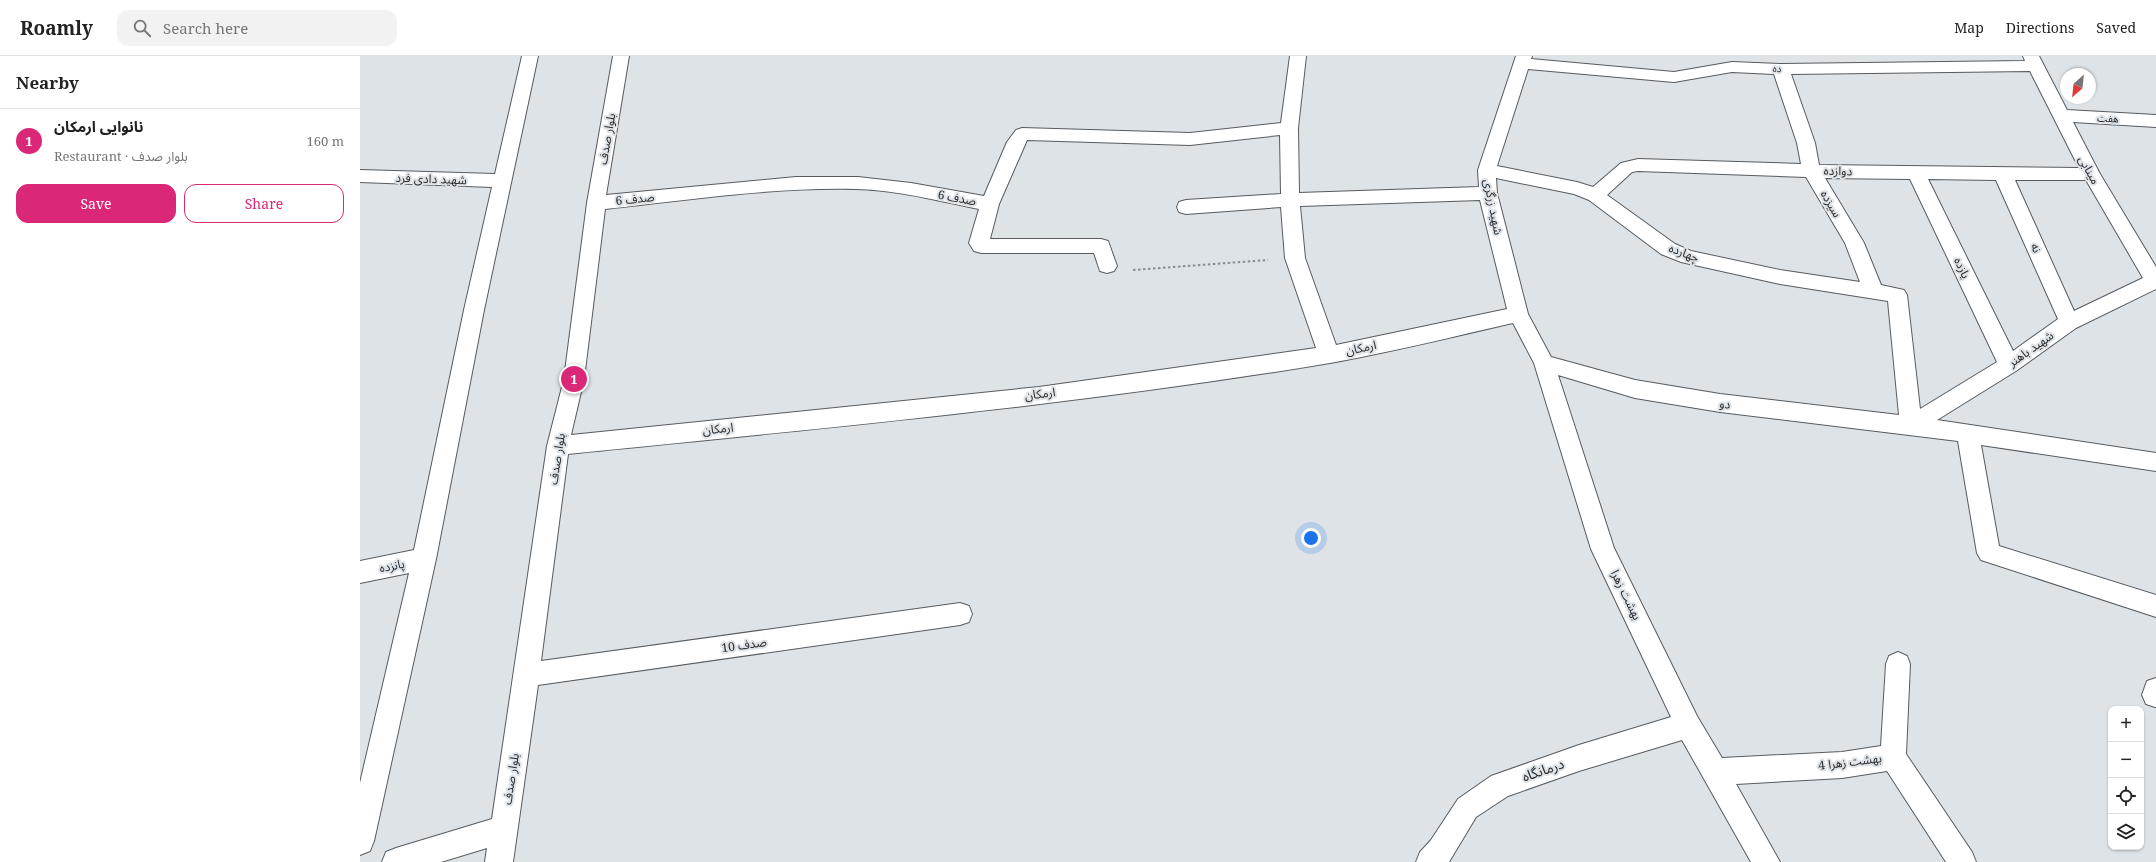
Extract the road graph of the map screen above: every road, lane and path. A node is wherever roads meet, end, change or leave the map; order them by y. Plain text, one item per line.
1 (530, 56) edge
2 (621, 56) edge
3 (1298, 56) edge
4 (1523, 59) edge
5 (2033, 61) edge
6 (1781, 69) junction
7 (2060, 115) junction
8 (2156, 120) edge
9 (1289, 128) junction
10 (1486, 170) junction
11 (1811, 170) junction
12 (1915, 171) junction
13 (2002, 174) junction
14 (2091, 174) junction
15 (360, 176) edge
16 (501, 181) junction
17 (1488, 193) junction
18 (1595, 195) junction
19 (1290, 200) junction
20 (596, 203) junction
21 (990, 204) junction
22 (1186, 206) dead end
23 (1295, 258) junction
24 (1107, 266) joint
25 (2155, 280) edge
26 (1874, 291) junction
27 (1518, 314) junction
28 (2069, 322) junction
29 (1329, 355) junction
30 (1544, 363) junction
31 (2009, 364) junction
32 (1911, 425) junction
33 (1968, 434) junction
34 (558, 446) junction
35 (2156, 462) edge
36 (424, 559) junction
37 (360, 572) edge
38 (2156, 606) edge
39 (960, 614) dead end
40 (1898, 664) dead end
41 (527, 675) junction
42 (1688, 725) junction
43 (1893, 757) junction
44 (1714, 772) junction
45 (504, 830) junction
46 (360, 841) edge
47 (396, 862) edge
48 (499, 862) edge
49 (1430, 862) edge
50 (1766, 862) edge
51 (1962, 862) edge

1 - 16 street
2 - 20 street, بلوار صدف
3 - 9 street
4 - 6 street, ده
4 - 10 street, شهید زرگری
5 - 6 street, ده
5 - 7 street, مینابی
6 - 11 street, سیزده
7 - 8 street, هفت
7 - 14 street, مینابی
9 - 19 street
9 - 21 street
10 - 17 street, شهید زرگری
10 - 18 street, چهارده
11 - 12 street, دوازده
11 - 18 street, دوازده
11 - 26 street, سیزده
12 - 13 street, دوازده
12 - 31 street, یازده
13 - 14 street, دوازده
13 - 28 street, نه
14 - 25 street, مینابی
15 - 16 street, شهید دادی فرد
16 - 36 street
17 - 19 street
17 - 27 street, شهید زرگری
18 - 26 street, چهارده
19 - 22 street
19 - 23 street
20 - 21 street, صدف 6
20 - 34 street, بلوار صدف
21 - 24 street, صدف 6
23 - 24 path
23 - 29 street
25 - 28 street, شهید باهنر
26 - 32 street, چهارده
27 - 29 street, ارمکان
27 - 30 street, بهشت زهرا
28 - 31 street, شهید باهنر
29 - 34 street, ارمکان
30 - 32 street, دو
30 - 42 street, بهشت زهرا
31 - 32 street, شهید باهنر
32 - 33 street, دو
33 - 35 street, دو
33 - 38 street
34 - 41 street, بلوار صدف
36 - 37 street, پانزده
36 - 46 street
39 - 41 street, صدف 10
40 - 43 street, بهشت زهرا 4
41 - 45 street, بلوار صدف
42 - 44 street, بهشت زهرا
42 - 49 street, درمانگاه
43 - 44 street, بهشت زهرا 4
43 - 51 street
44 - 50 street, بهشت زهرا
45 - 47 street
45 - 48 street, بلوار صدف

